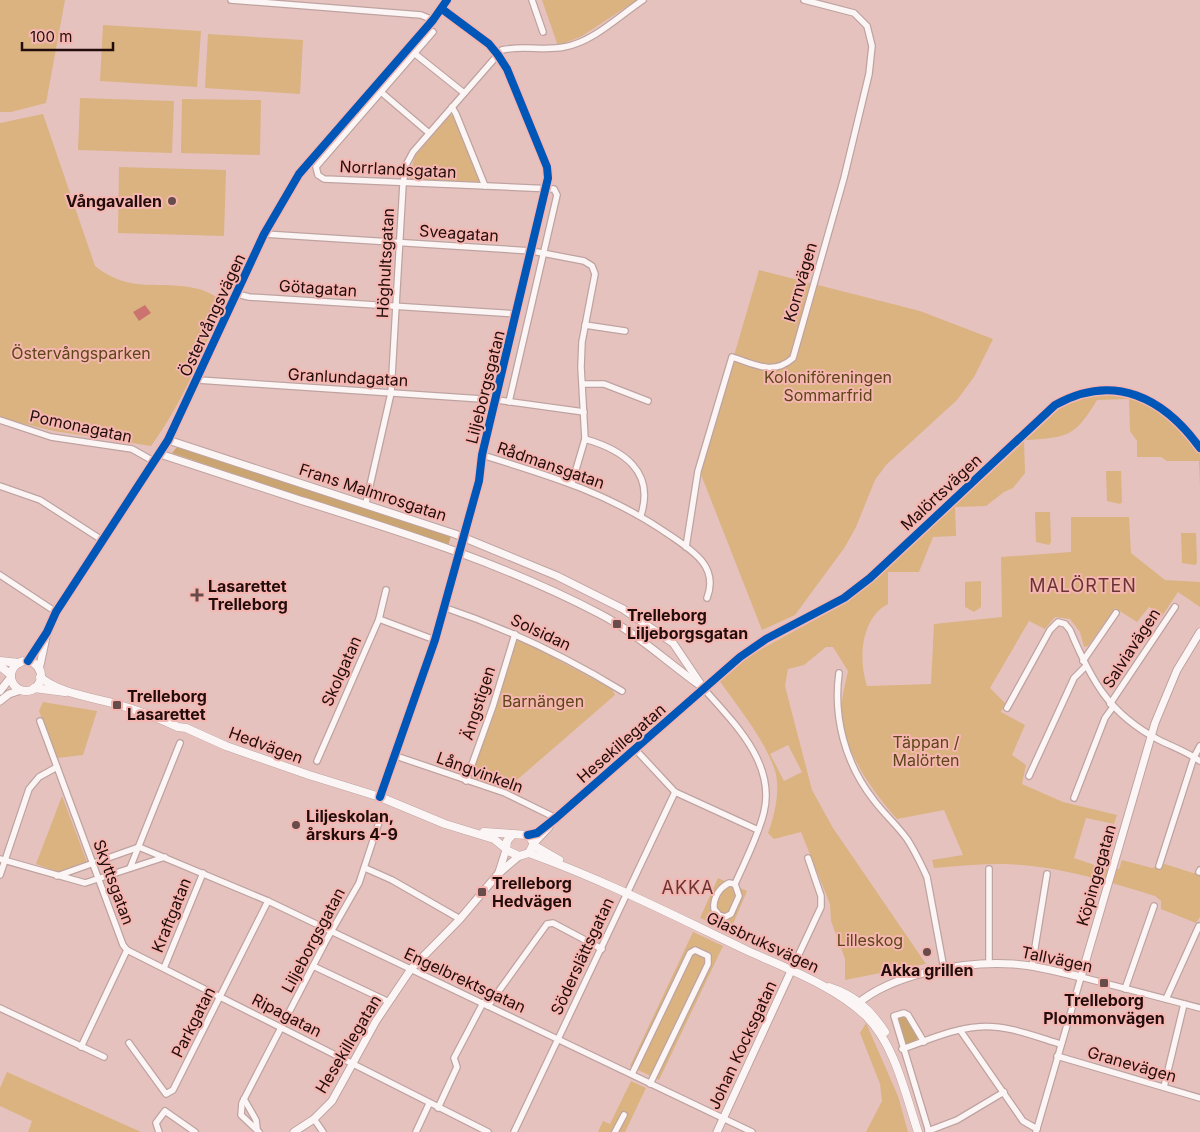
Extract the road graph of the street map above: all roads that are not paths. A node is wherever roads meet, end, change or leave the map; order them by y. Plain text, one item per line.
1 (231, 0) edge
2 (447, 0) edge
3 (532, 0) edge
4 (643, 0) edge
5 (804, 0) edge
6 (442, 9) junction
7 (433, 20) junction
8 (433, 32) dead end
9 (543, 32) dead end
10 (414, 53) junction
11 (498, 55) junction
12 (381, 92) junction
13 (464, 93) junction
14 (452, 108) junction
15 (429, 133) junction
16 (403, 184) junction
17 (485, 186) junction
18 (546, 188) junction
19 (264, 234) junction
20 (399, 243) junction
21 (532, 251) junction
22 (545, 253) junction
23 (237, 294) junction
24 (396, 307) junction
25 (517, 314) junction
26 (585, 325) junction
27 (625, 332) dead end
28 (198, 380) junction
29 (583, 384) junction
30 (391, 393) junction
31 (497, 400) junction
32 (648, 401) dead end
33 (509, 402) junction
34 (584, 412) junction
35 (0, 420) edge
36 (585, 438) junction
37 (168, 440) junction
38 (1200, 448) edge
39 (160, 454) junction
40 (482, 455) junction
41 (155, 462) junction
42 (572, 483) junction
43 (0, 486) edge
44 (366, 503) junction
45 (641, 515) junction
46 (463, 537) junction
47 (102, 540) junction
48 (686, 547) junction
49 (458, 553) junction
50 (0, 575) edge
51 (386, 590) dead end
52 (707, 598) dead end
53 (443, 607) junction
54 (1175, 607) dead end
55 (56, 612) junction
56 (1116, 613) dead end
57 (379, 619) junction
58 (47, 632) junction
59 (1200, 632) edge
60 (515, 634) junction
61 (435, 640) junction
62 (0, 661) edge
63 (28, 662) junction
64 (19, 663) junction
65 (1084, 664) junction
66 (0, 666) edge
67 (839, 673) dead end
68 (40, 674) junction
69 (11, 676) junction
70 (34, 688) junction
71 (704, 689) junction
72 (21, 690) junction
73 (0, 691) edge
74 (622, 691) dead end
75 (77, 694) junction
76 (0, 701) edge
77 (1112, 706) junction
78 (1007, 708) dead end
79 (40, 721) dead end
80 (1151, 735) junction
81 (180, 743) dead end
82 (1200, 746) edge
83 (635, 750) junction
84 (394, 755) junction
85 (1197, 759) edge
86 (317, 761) dead end
87 (58, 767) junction
88 (1029, 776) dead end
89 (466, 781) junction
90 (676, 792) junction
91 (380, 797) junction
92 (1074, 798) dead end
93 (381, 816) dead end
94 (556, 818) junction
95 (445, 824) junction
96 (758, 830) junction
97 (513, 834) junction
98 (528, 835) junction
99 (534, 844) junction
100 (139, 846) junction
101 (506, 849) junction
102 (529, 853) junction
103 (519, 856) junction
104 (165, 857) junction
105 (808, 858) dead end
106 (2, 860) edge
107 (93, 864) junction
108 (1159, 866) dead end
109 (130, 868) junction
110 (365, 868) junction
111 (989, 870) dead end
112 (203, 873) junction
113 (498, 874) junction
114 (585, 874) junction
115 (1046, 874) dead end
116 (0, 875) edge
117 (57, 876) junction
118 (99, 880) junction
119 (735, 884) junction
120 (626, 892) junction
121 (268, 901) junction
122 (1154, 906) dead end
123 (460, 919) junction
124 (1199, 926) edge
125 (332, 931) junction
126 (602, 949) junction
127 (127, 950) junction
128 (989, 964) junction
129 (313, 966) junction
130 (1032, 966) junction
131 (164, 968) junction
132 (411, 969) junction
133 (944, 969) junction
134 (791, 971) junction
135 (1081, 977) junction
136 (1124, 989) junction
137 (222, 997) junction
138 (1166, 999) junction
139 (389, 1002) junction
140 (486, 1004) junction
141 (857, 1004) junction
142 (1184, 1004) junction
143 (0, 1008) edge
144 (1200, 1008) edge
145 (282, 1028) junction
146 (960, 1030) junction
147 (558, 1039) junction
148 (924, 1042) junction
149 (129, 1044) dead end
150 (1060, 1044) junction
151 (81, 1047) junction
152 (902, 1050) junction
153 (1056, 1056) junction
154 (104, 1058) dead end
155 (352, 1064) junction
156 (632, 1074) junction
157 (650, 1084) junction
158 (1164, 1088) junction
159 (1004, 1092) junction
160 (1200, 1098) edge
161 (429, 1104) junction
162 (438, 1108) junction
163 (624, 1115) dead end
164 (723, 1118) junction
165 (314, 1119) junction
166 (1036, 1130) edge
167 (258, 1131) edge
168 (159, 1132) edge
169 (195, 1132) edge
170 (294, 1132) edge
171 (323, 1132) edge
172 (416, 1132) edge
173 (488, 1132) edge
174 (514, 1132) edge
175 (615, 1132) edge
176 (717, 1132) edge
177 (752, 1132) edge
178 (924, 1132) edge

1 - 7 street
2 - 6 street, Östervångsvägen
3 - 9 street
4 - 11 street
5 - 48 street, Kornvägen
6 - 7 street, Östervångsvägen
6 - 11 street, Liljeborgsgatan
7 - 19 street, Östervångsvägen
8 - 10 street, Norrlandsgatan
10 - 12 street, Norrlandsgatan
10 - 13 street
11 - 13 street, Höghultsgatan
11 - 18 street, Liljeborgsgatan
12 - 15 street
12 - 16 street, Norrlandsgatan
13 - 14 street, Höghultsgatan
14 - 15 street, Höghultsgatan
14 - 17 street
15 - 16 street, Höghultsgatan
16 - 17 street, Norrlandsgatan
16 - 20 street, Höghultsgatan
17 - 18 street, Norrlandsgatan
18 - 21 street, Liljeborgsgatan
18 - 22 street, Liljeborgsgatan
19 - 20 street, Sveagatan
19 - 23 street, Östervångsvägen
20 - 21 street, Sveagatan
20 - 24 street, Höghultsgatan
21 - 22 street, Sveagatan
21 - 25 street, Liljeborgsgatan
22 - 26 street, Sveagatan
22 - 33 street, Liljeborgsgatan
23 - 24 street, Götagatan
23 - 28 street, Östervångsvägen
24 - 25 street, Götagatan
24 - 30 street, Höghultsgatan
25 - 31 street, Liljeborgsgatan
26 - 27 street
26 - 29 street
28 - 30 street, Granlundagatan
28 - 37 street, Östervångsvägen
29 - 32 street
29 - 34 street
30 - 31 street, Granlundagatan
30 - 44 street, Höghultsgatan
31 - 33 street, Granlundagatan
31 - 40 street, Liljeborgsgatan
33 - 34 street, Granlundagatan
34 - 36 street
35 - 41 street, Pomonagatan
36 - 42 street
36 - 45 street
37 - 39 street, Östervångsvägen
37 - 44 street, Frans Malmrosgatan
38 - 71 street, Malörtsvägen
39 - 41 street, Östervångsvägen
39 - 49 street, Frans Malmrosgatan
40 - 42 street, Rådmansgatan
40 - 46 street, Liljeborgsgatan
41 - 47 street, Östervångsvägen
42 - 45 street, Rådmansgatan
43 - 47 street
44 - 46 street, Frans Malmrosgatan
45 - 48 street, Rådmansgatan
46 - 49 street, Liljeborgsgatan
46 - 71 street, Frans Malmrosgatan
47 - 55 street, Östervångsvägen
48 - 52 street, Rådmansgatan
49 - 53 street, Liljeborgsgatan
49 - 71 street, Frans Malmrosgatan
50 - 55 street
51 - 57 street, Skolgatan
53 - 60 street, Solsidan
53 - 61 street, Liljeborgsgatan
54 - 77 street, Salviavägen
55 - 58 street, Östervångsvägen
56 - 65 street
57 - 61 street
57 - 86 street, Skolgatan
58 - 63 street, Östervångsvägen
58 - 68 street, Östervångsvägen
59 - 80 street, Köpingegatan
60 - 74 street, Solsidan
60 - 89 street, Ängstigen
61 - 84 street, Liljeborgsgatan
62 - 64 main road
63 - 64 main road
63 - 68 main road, Hedvägen
64 - 69 main road
65 - 77 street
65 - 78 street
65 - 88 street
66 - 69 main road
67 - 133 street
68 - 70 main road
68 - 75 main road, Hedvägen
69 - 72 main road
69 - 73 street
70 - 72 main road, Hedvägen
70 - 75 main road, Hedvägen
71 - 83 street, Hesekillegatan
71 - 96 street, Frans Malmrosgatan
72 - 76 street
75 - 91 main road, Hedvägen
77 - 80 street
77 - 92 street, Salviavägen
79 - 87 street, Skyttsgatan
80 - 85 street
80 - 135 street, Köpingegatan
81 - 100 street
82 - 85 street
83 - 90 street
83 - 94 street, Hesekillegatan
84 - 89 street, Långvinkeln
84 - 91 street, Liljeborgsgatan
85 - 108 street
87 - 106 street
87 - 107 street, Skyttsgatan
89 - 94 street, Långvinkeln
90 - 96 street
90 - 120 street, Söderslättsgatan
91 - 95 main road, Hedvägen
93 - 110 street, Liljeborgsgatan
94 - 98 street, Hesekillegatan
94 - 99 street, Hesekillegatan
95 - 97 main road, Hedvägen
95 - 101 main road, Hedvägen
96 - 119 street, Frans Malmrosgatan
97 - 98 main road, Hedvägen
97 - 101 main road
98 - 99 main road
99 - 102 main road
99 - 114 main road, Glasbruksvägen
100 - 104 street, Engelbrektsgatan
100 - 107 street
100 - 109 street
101 - 103 main road, Hedvägen
101 - 113 street, Hesekillegatan
102 - 103 main road
102 - 114 main road, Glasbruksvägen
103 - 113 street, Hesekillegatan
104 - 109 street
104 - 112 street, Engelbrektsgatan
105 - 134 street, Johan Kocksgatan
106 - 116 street
106 - 117 street
107 - 117 street
107 - 118 street, Skyttsgatan
109 - 118 street
110 - 123 street
110 - 125 street, Liljeborgsgatan
111 - 128 street
112 - 121 street, Engelbrektsgatan
112 - 131 street, Kraftgatan
113 - 123 street, Hesekillegatan
114 - 120 main road, Glasbruksvägen
115 - 130 street
117 - 118 street
118 - 127 street, Skyttsgatan
119 - 119 street
120 - 126 street, Söderslättsgatan
120 - 134 main road, Glasbruksvägen
121 - 125 street, Engelbrektsgatan
121 - 137 street, Parkgatan
122 - 136 street
123 - 132 street, Hesekillegatan
124 - 138 street
125 - 129 street, Liljeborgsgatan
125 - 132 street, Engelbrektsgatan
126 - 140 street
126 - 147 street, Söderslättsgatan
127 - 131 street, Ripagatan
127 - 151 street, Skyttsgatan
128 - 130 street, Tallvägen
128 - 133 street, Tallvägen
129 - 139 street
129 - 145 street, Liljeborgsgatan
130 - 135 street, Tallvägen
131 - 137 street, Ripagatan
132 - 139 street, Hesekillegatan
132 - 140 street, Engelbrektsgatan
133 - 141 street, Tallvägen
134 - 141 main road, Glasbruksvägen
134 - 164 street, Johan Kocksgatan
135 - 136 street, Tallvägen
135 - 150 street, Köpingegatan
136 - 138 street, Tallvägen
137 - 145 street, Ripagatan
137 - 149 street, Parkgatan
138 - 142 street, Tallvägen
139 - 155 street, Hesekillegatan
140 - 147 street, Engelbrektsgatan
140 - 162 street
141 - 178 main road, Glasbruksvägen
142 - 144 street, Tallvägen
142 - 158 street
143 - 151 street
145 - 155 street, Ripagatan
145 - 167 street, Liljeborgsgatan
146 - 148 street
146 - 150 street
146 - 159 street
147 - 156 street, Engelbrektsgatan
147 - 174 street, Söderslättsgatan
148 - 152 street
148 - 152 street
150 - 153 street, Köpingegatan
151 - 154 street
152 - 178 street
153 - 158 street, Granevägen
153 - 166 street, Köpingegatan
155 - 161 street, Ripagatan
155 - 165 street, Hesekillegatan
156 - 157 street, Engelbrektsgatan
156 - 157 street
157 - 164 street, Engelbrektsgatan
158 - 160 street, Granevägen
159 - 166 street
159 - 178 street
161 - 162 street, Ripagatan
161 - 172 street
162 - 173 street, Ripagatan
163 - 175 street
164 - 176 street, Johan Kocksgatan
164 - 177 street, Engelbrektsgatan
165 - 170 street, Hesekillegatan
165 - 171 street
168 - 169 street

